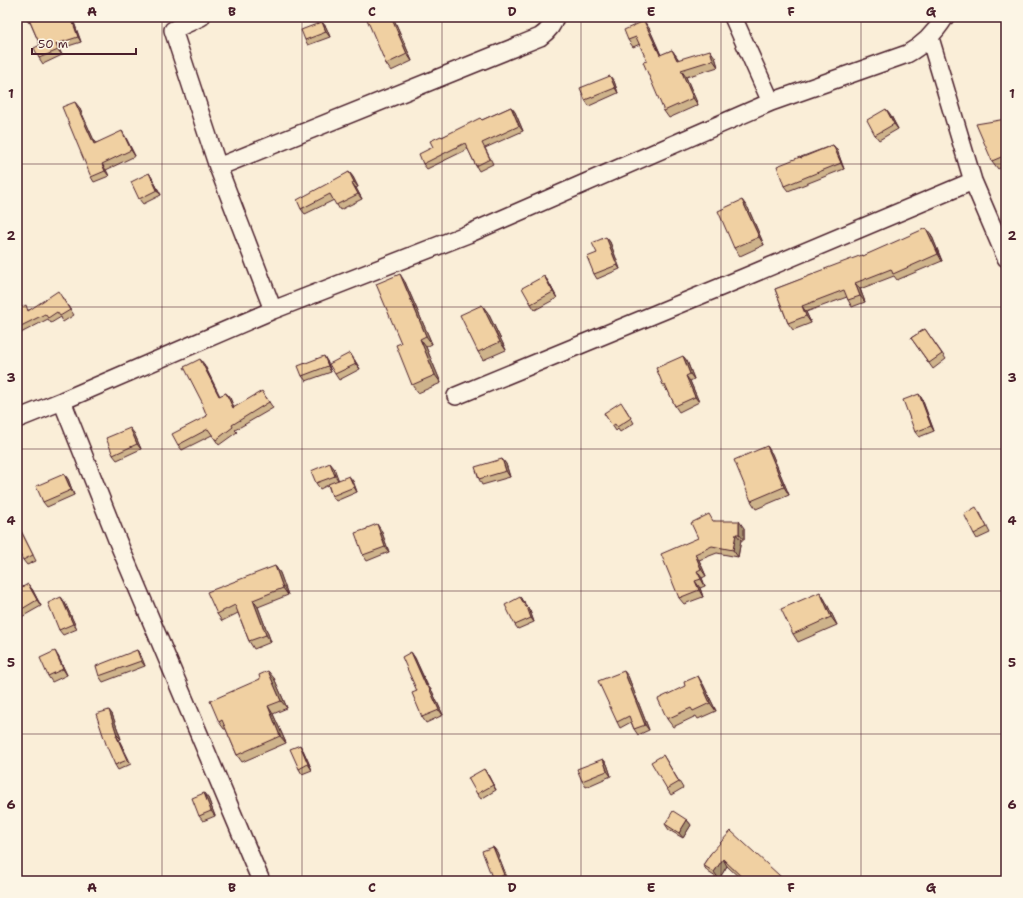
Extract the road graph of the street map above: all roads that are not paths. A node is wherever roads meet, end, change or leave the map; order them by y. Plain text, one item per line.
1 (201, 17) edge
2 (554, 17) edge
3 (733, 17) edge
4 (945, 17) edge
5 (930, 38) junction
6 (771, 102) junction
7 (218, 167) junction
8 (973, 181) junction
9 (1006, 258) edge
10 (274, 310) junction
11 (456, 396) dead end
12 (62, 401) junction
13 (17, 419) edge
14 (261, 881) edge

1 - 7 street
2 - 7 street
3 - 6 street
4 - 5 street
5 - 6 street
5 - 8 street
6 - 10 street
7 - 10 street
8 - 9 street
8 - 11 street
10 - 12 street
12 - 13 street
12 - 14 street

